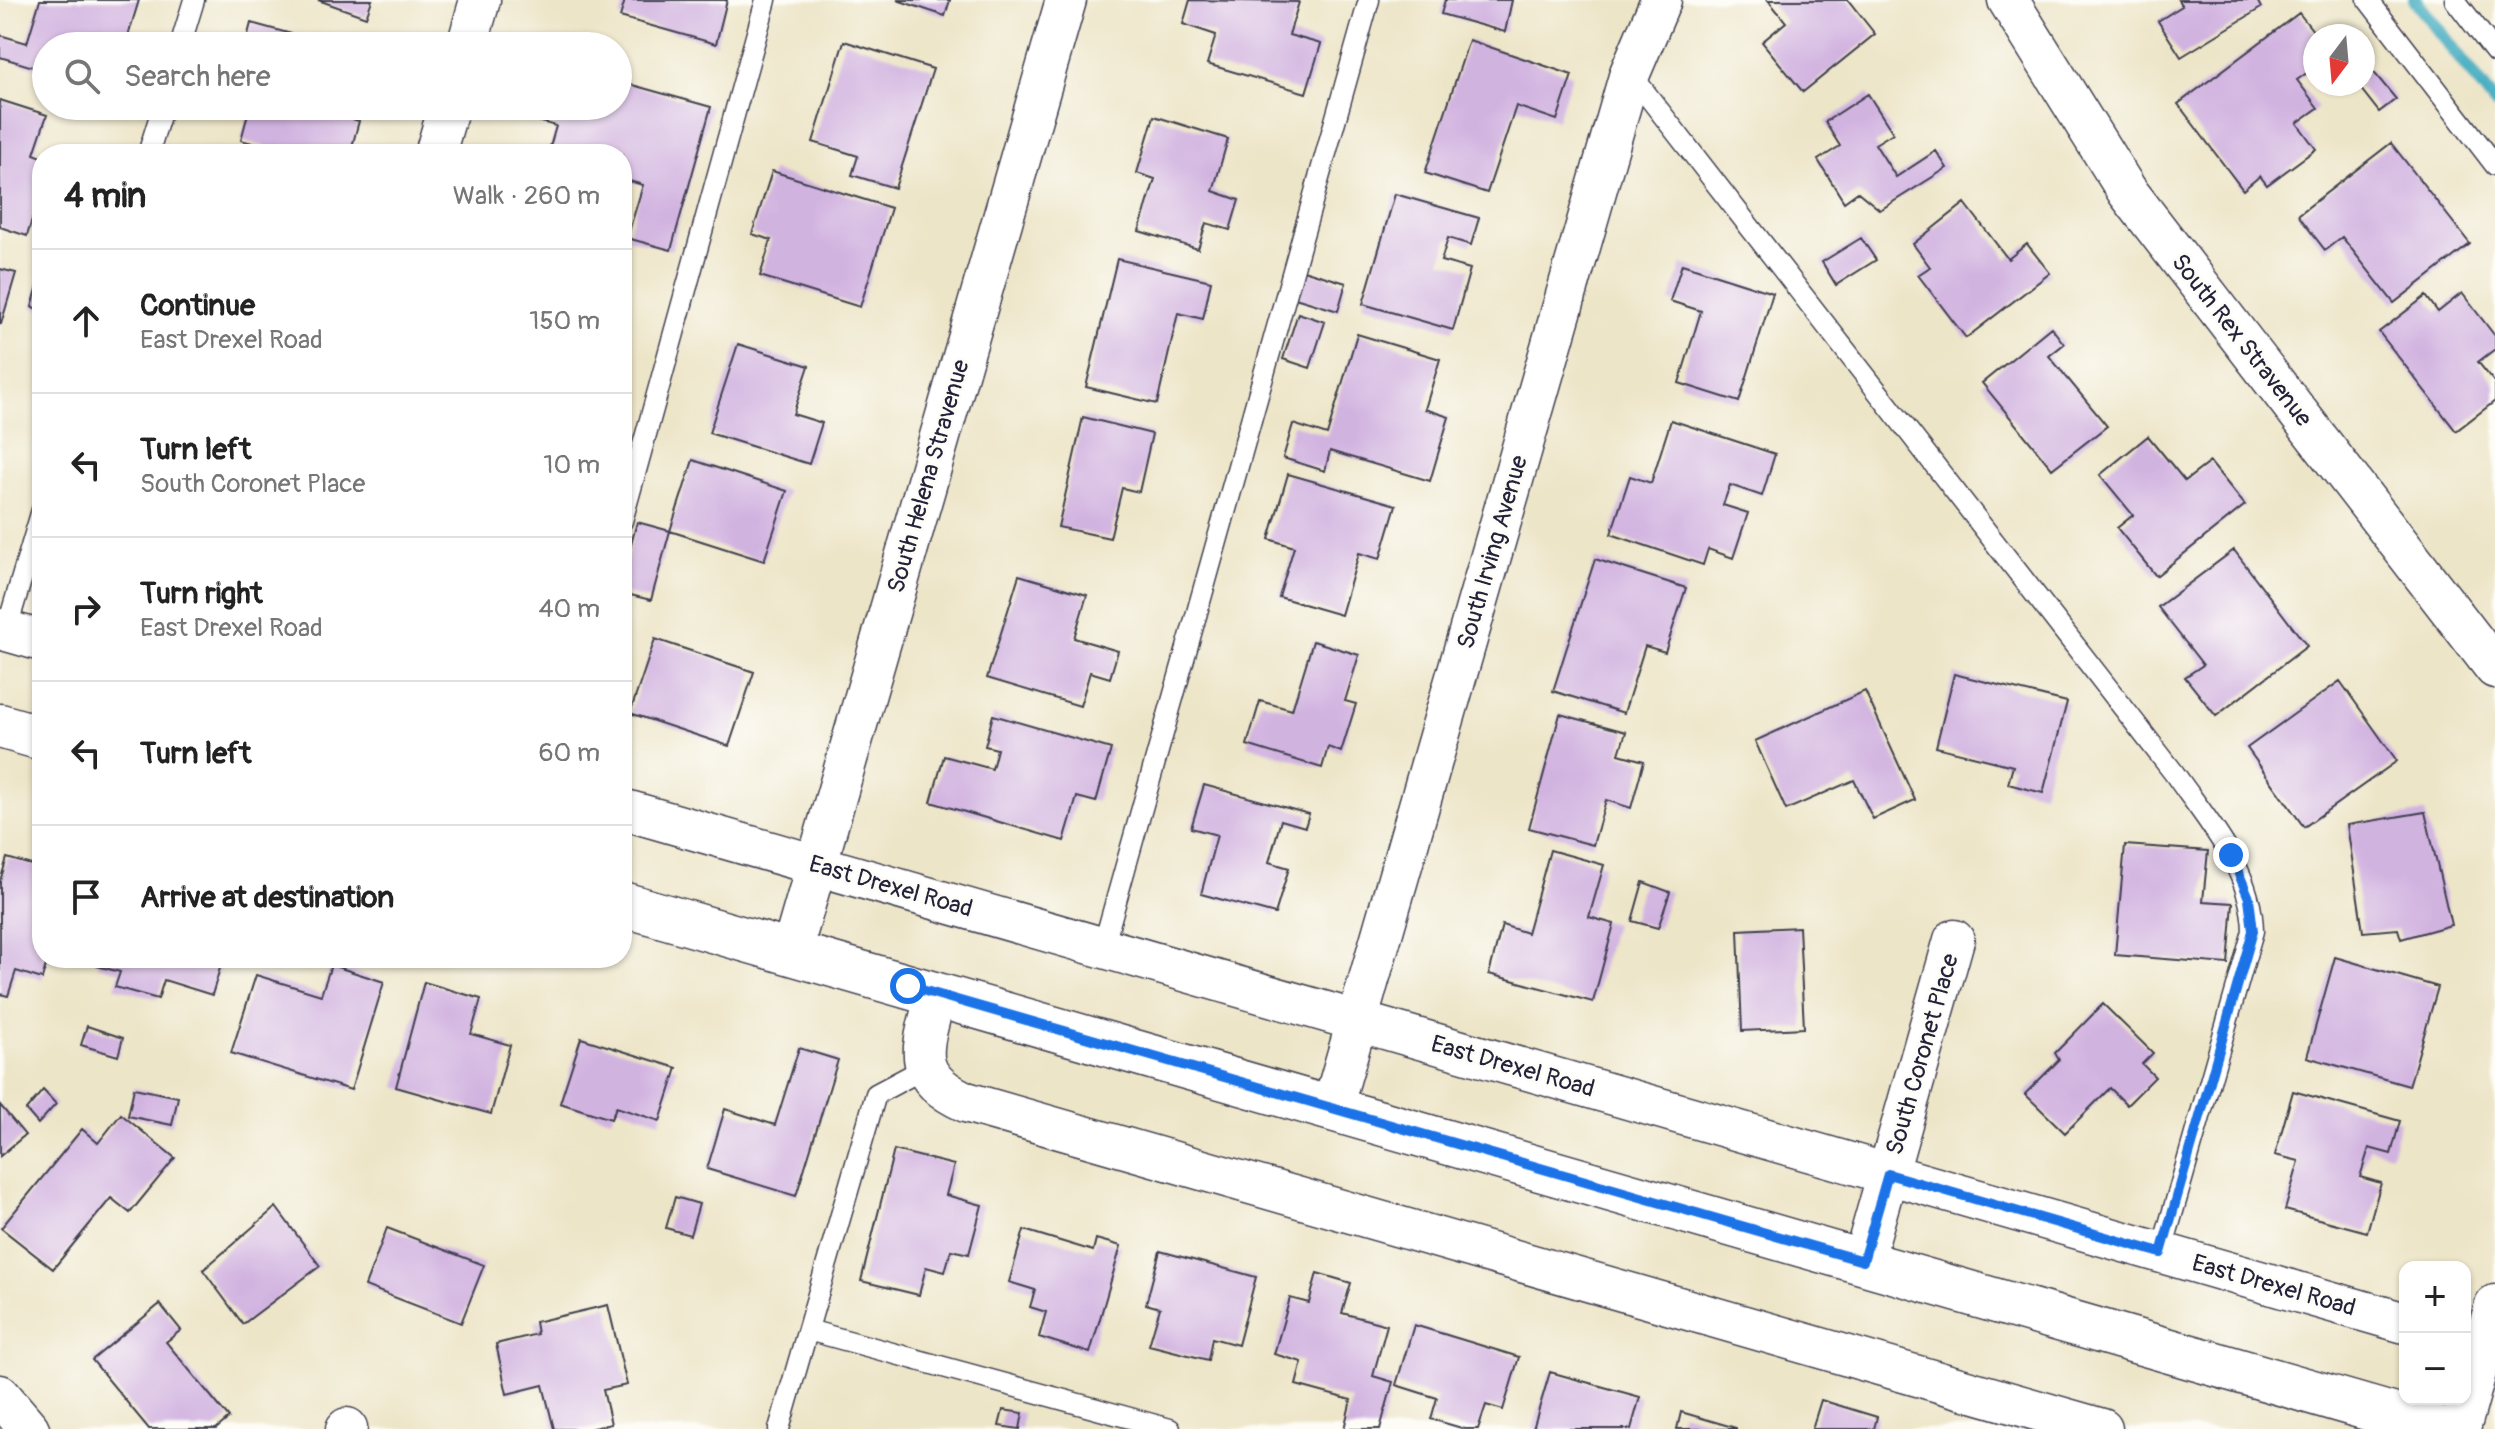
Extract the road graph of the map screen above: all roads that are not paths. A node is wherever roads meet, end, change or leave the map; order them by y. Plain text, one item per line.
1 (194, 0) edge
2 (480, 0) edge
3 (766, 0) edge
4 (1066, 0) edge
5 (1369, 0) edge
6 (1661, 0) edge
7 (2008, 0) edge
8 (2368, 0) edge
9 (2455, 0) edge
10 (184, 32) edge
11 (471, 32) edge
12 (2495, 52) edge
13 (1630, 73) junction
14 (159, 120) edge
15 (445, 120) edge
16 (151, 144) edge
17 (438, 144) edge
18 (2495, 165) edge
19 (632, 485) edge
20 (32, 558) edge
21 (16, 634) edge
22 (2495, 668) edge
23 (0, 726) edge
24 (32, 735) edge
25 (632, 812) edge
26 (816, 864) junction
27 (632, 907) edge
28 (1954, 940) dead end
29 (1103, 947) junction
30 (791, 953) junction
31 (936, 994) junction
32 (1356, 1021) junction
33 (923, 1069) junction
34 (1332, 1108) junction
35 (1888, 1174) junction
36 (2161, 1253) junction
37 (1863, 1261) junction
38 (2495, 1305) edge
39 (2399, 1321) edge
40 (808, 1330) junction
41 (2481, 1343) edge
42 (0, 1395) edge
43 (29, 1429) edge
44 (779, 1429) edge
45 (1170, 1429) edge
46 (2102, 1429) edge
47 (2440, 1429) edge
48 (2460, 1429) edge

1 - 10 lane
2 - 11 street
3 - 19 lane
4 - 26 street, South Helena Stravenue
5 - 29 lane
6 - 13 street, South Irving Avenue
7 - 22 street, South Rex Stravenue
8 - 18 lane
9 - 12 lane
13 - 32 street, South Irving Avenue
13 - 36 lane
14 - 16 lane
15 - 17 street
20 - 21 lane
23 - 24 street
25 - 26 street, East Drexel Road
26 - 29 street, East Drexel Road
26 - 30 street, South Helena Stravenue
27 - 30 street
28 - 35 street, South Coronet Place
29 - 32 street, East Drexel Road
30 - 31 street
31 - 33 street
31 - 34 street
32 - 34 street, South Irving Avenue
32 - 35 street, East Drexel Road
33 - 40 lane
33 - 46 street
34 - 37 street
35 - 36 street, East Drexel Road
35 - 37 street, South Coronet Place
36 - 39 street, East Drexel Road
37 - 47 street
38 - 41 street
40 - 44 lane
40 - 45 lane
41 - 48 street
42 - 43 street

